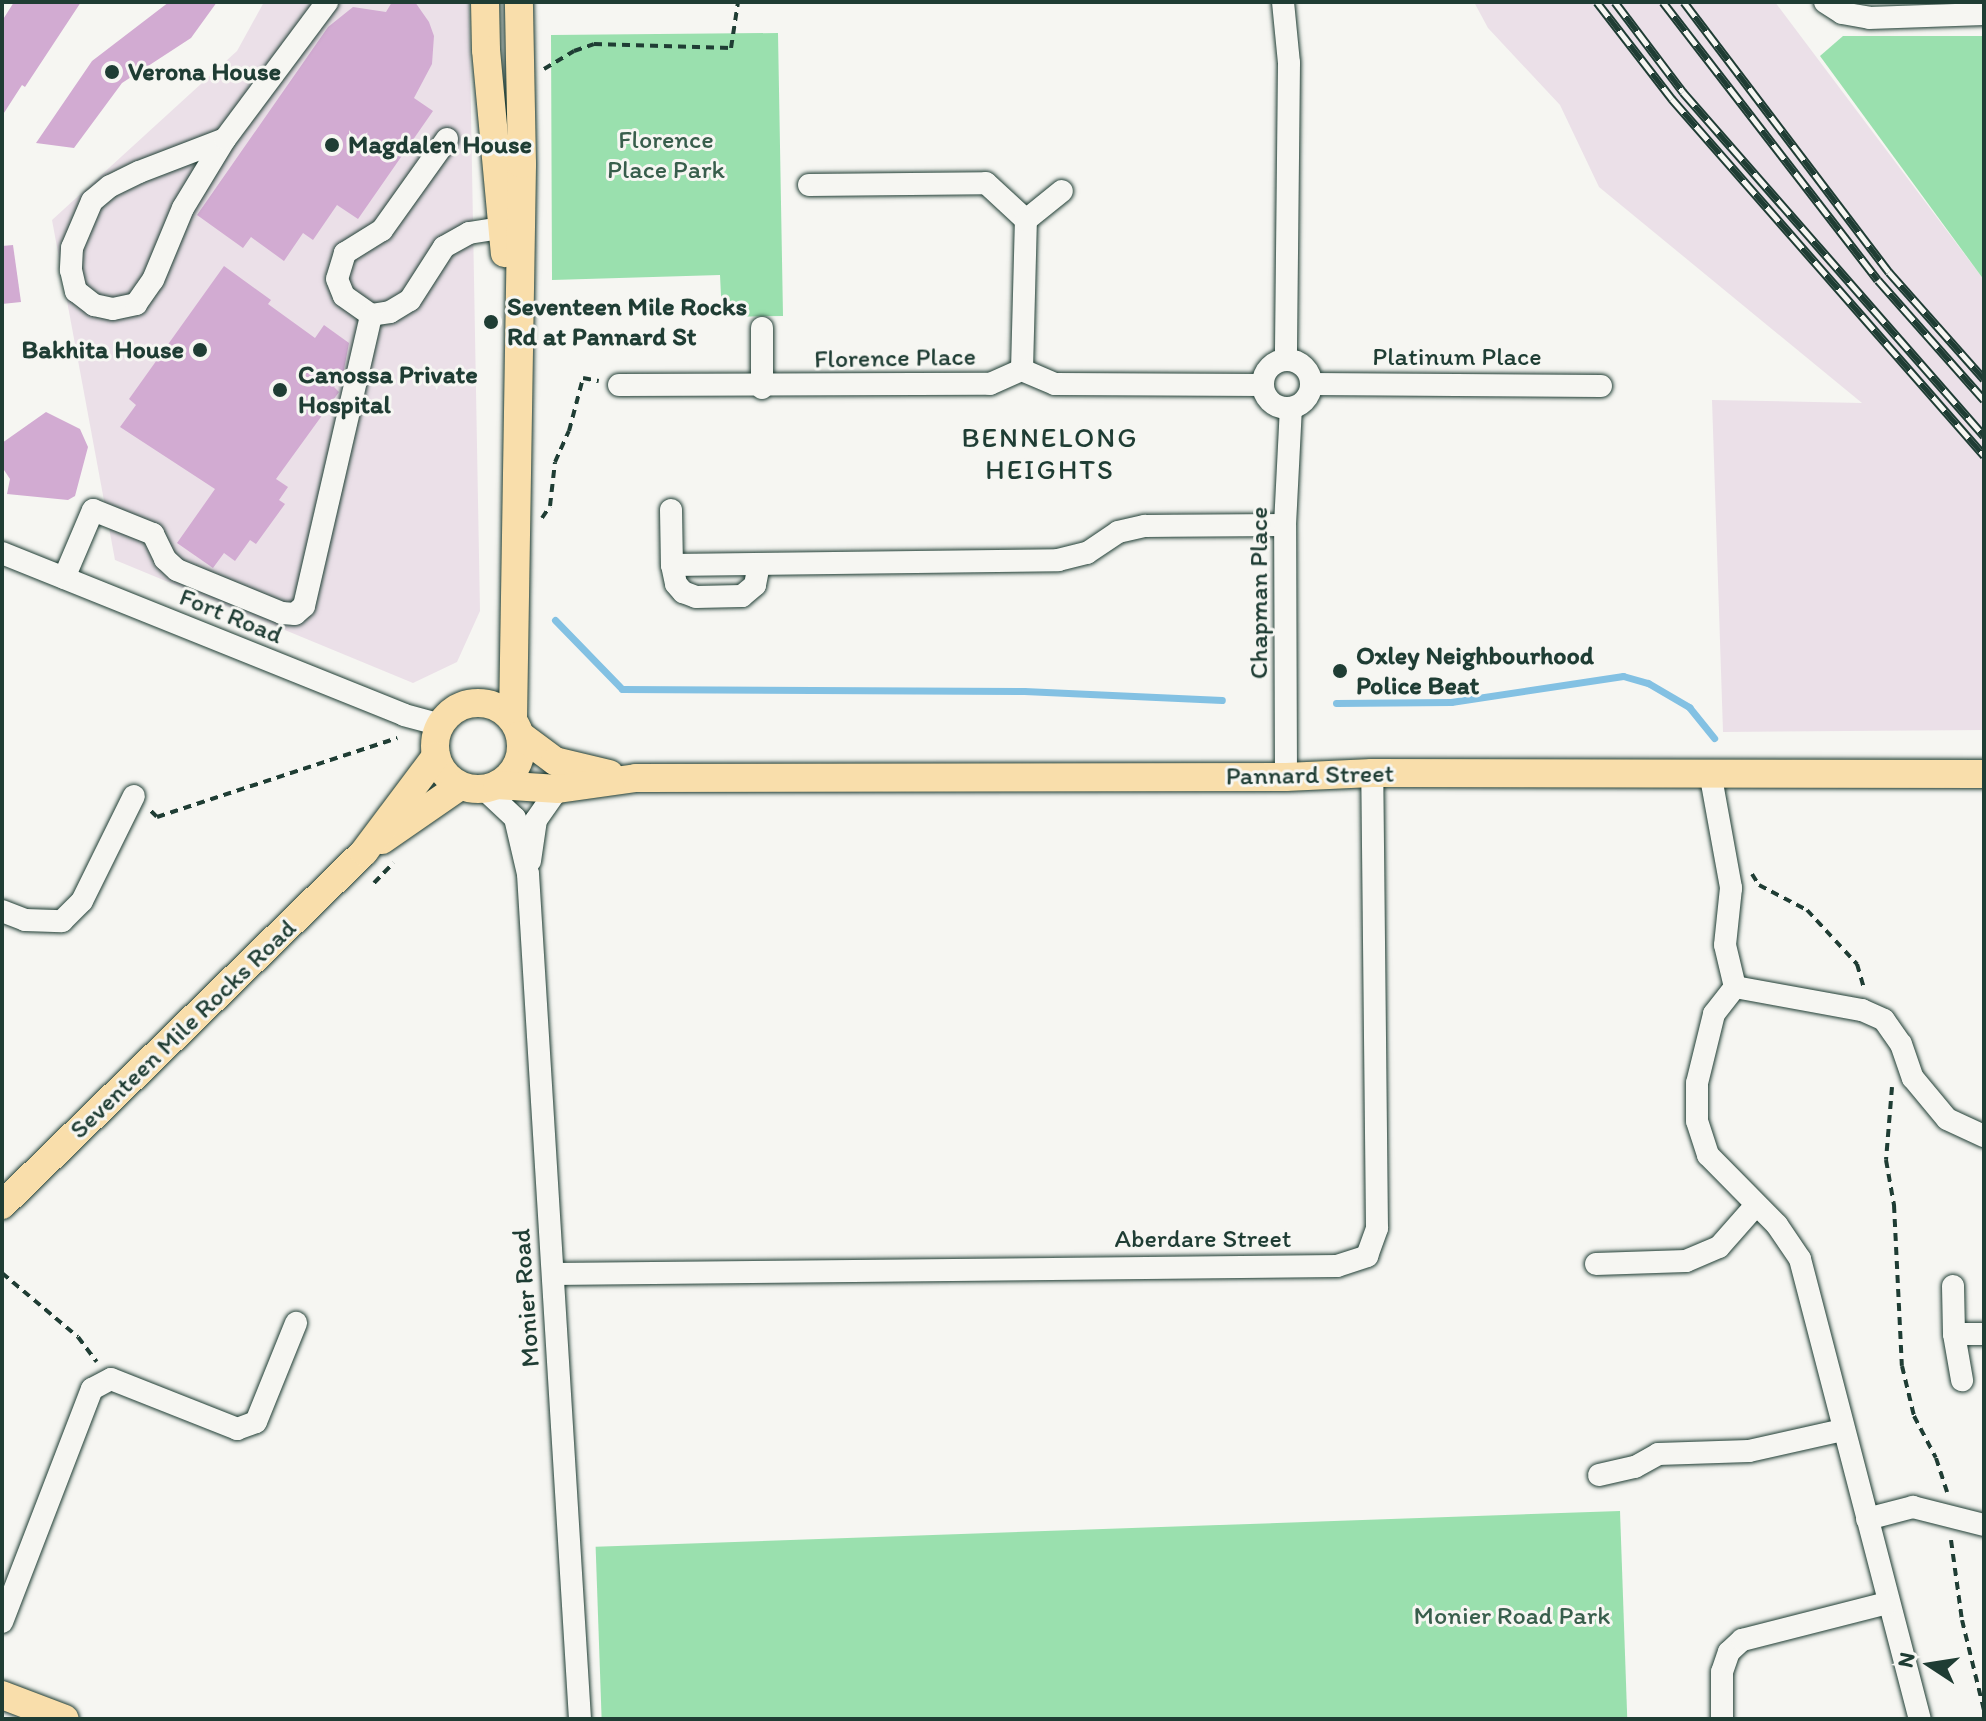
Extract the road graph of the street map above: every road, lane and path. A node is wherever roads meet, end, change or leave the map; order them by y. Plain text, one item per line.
1 (327, 2) edge
2 (485, 2) edge
3 (519, 2) edge
4 (738, 2) edge
5 (1283, 2) edge
6 (1834, 8) edge
7 (1984, 14) edge
8 (542, 71) dead end
9 (225, 139) junction
10 (447, 139) dead end
11 (809, 185) dead end
12 (1062, 191) dead end
13 (1026, 220) junction
14 (501, 228) junction
15 (371, 315) junction
16 (762, 328) dead end
17 (516, 333) junction
18 (1286, 359) junction
19 (1022, 370) junction
20 (1311, 384) junction
21 (619, 385) joint
22 (1262, 385) junction
23 (1601, 386) dead end
24 (762, 388) junction
25 (1291, 408) junction
26 (671, 510) dead end
27 (539, 523) dead end
28 (1285, 525) junction
29 (2, 553) edge
30 (759, 564) junction
31 (672, 565) junction
32 (64, 578) junction
33 (516, 624) junction
34 (484, 703) junction
35 (441, 725) junction
36 (516, 728) junction
37 (397, 738) dead end
38 (436, 756) junction
39 (1710, 772) junction
40 (1372, 773) junction
41 (1984, 774) edge
42 (1286, 777) junction
43 (636, 778) junction
44 (480, 787) junction
45 (558, 789) junction
46 (134, 796) joint
47 (364, 852) junction
48 (1751, 873) dead end
49 (528, 874) junction
50 (2, 911) edge
51 (1735, 987) junction
52 (1862, 1010) junction
53 (1890, 1073) dead end
54 (1984, 1136) edge
55 (2, 1205) edge
56 (1756, 1205) junction
57 (1596, 1264) dead end
58 (2, 1273) edge
59 (553, 1274) junction
60 (1953, 1286) dead end
61 (296, 1323) dead end
62 (1954, 1334) junction
63 (1984, 1334) edge
64 (111, 1379) junction
65 (1962, 1380) dead end
66 (1843, 1430) junction
67 (1599, 1475) dead end
68 (1952, 1517) junction
69 (1867, 1519) junction
70 (1984, 1525) edge
71 (1887, 1603) junction
72 (2, 1622) edge
73 (2, 1695) edge
74 (1984, 1710) edge
75 (65, 1719) edge
76 (580, 1719) edge
77 (1722, 1719) edge
78 (1920, 1719) edge

1 - 9 street
2 - 14 main road
3 - 17 main road
4 - 8 path
5 - 18 street
6 - 7 street
9 - 9 street
10 - 15 street
11 - 13 street
12 - 13 street
13 - 19 street
14 - 15 street
14 - 17 main road
15 - 32 street
16 - 24 street
17 - 33 main road
18 - 20 street
18 - 22 street
19 - 22 street
19 - 24 street, Florence Place
20 - 23 street, Platinum Place
20 - 25 street
21 - 24 street, Florence Place
21 - 27 path
22 - 25 street
25 - 28 street, Chapman Place
26 - 31 street
28 - 30 street
28 - 42 street, Chapman Place
29 - 32 street, Fort Road
30 - 31 street
30 - 31 street
32 - 35 street, Fort Road
33 - 34 main road
33 - 36 main road
34 - 35 main road
34 - 36 main road
35 - 38 main road
36 - 43 main road, Pannard Street
36 - 44 main road
37 - 46 path
38 - 44 main road
38 - 47 main road, Seventeen Mile Rocks Road
39 - 40 main road, Pannard Street
39 - 41 main road, Pannard Street
39 - 51 street
40 - 42 main road, Pannard Street
40 - 59 street, Aberdare Street
42 - 43 main road, Pannard Street
43 - 45 main road, Pannard Street
44 - 45 main road, Pannard Street
44 - 47 main road, Seventeen Mile Rocks Road
44 - 49 street, Monier Road
45 - 49 street, Monier Road
46 - 50 street
47 - 55 main road, Seventeen Mile Rocks Road
48 - 52 path
49 - 59 street, Monier Road
51 - 52 street
51 - 56 street
52 - 54 street
53 - 68 path
56 - 57 street
56 - 66 street
58 - 64 path
59 - 76 street, Monier Road
60 - 62 street
61 - 64 street
62 - 63 street
62 - 65 street
64 - 72 street
66 - 67 street
66 - 69 street
68 - 69 street
68 - 70 street
68 - 74 path
69 - 71 street
71 - 77 street
71 - 78 street
73 - 75 main road

